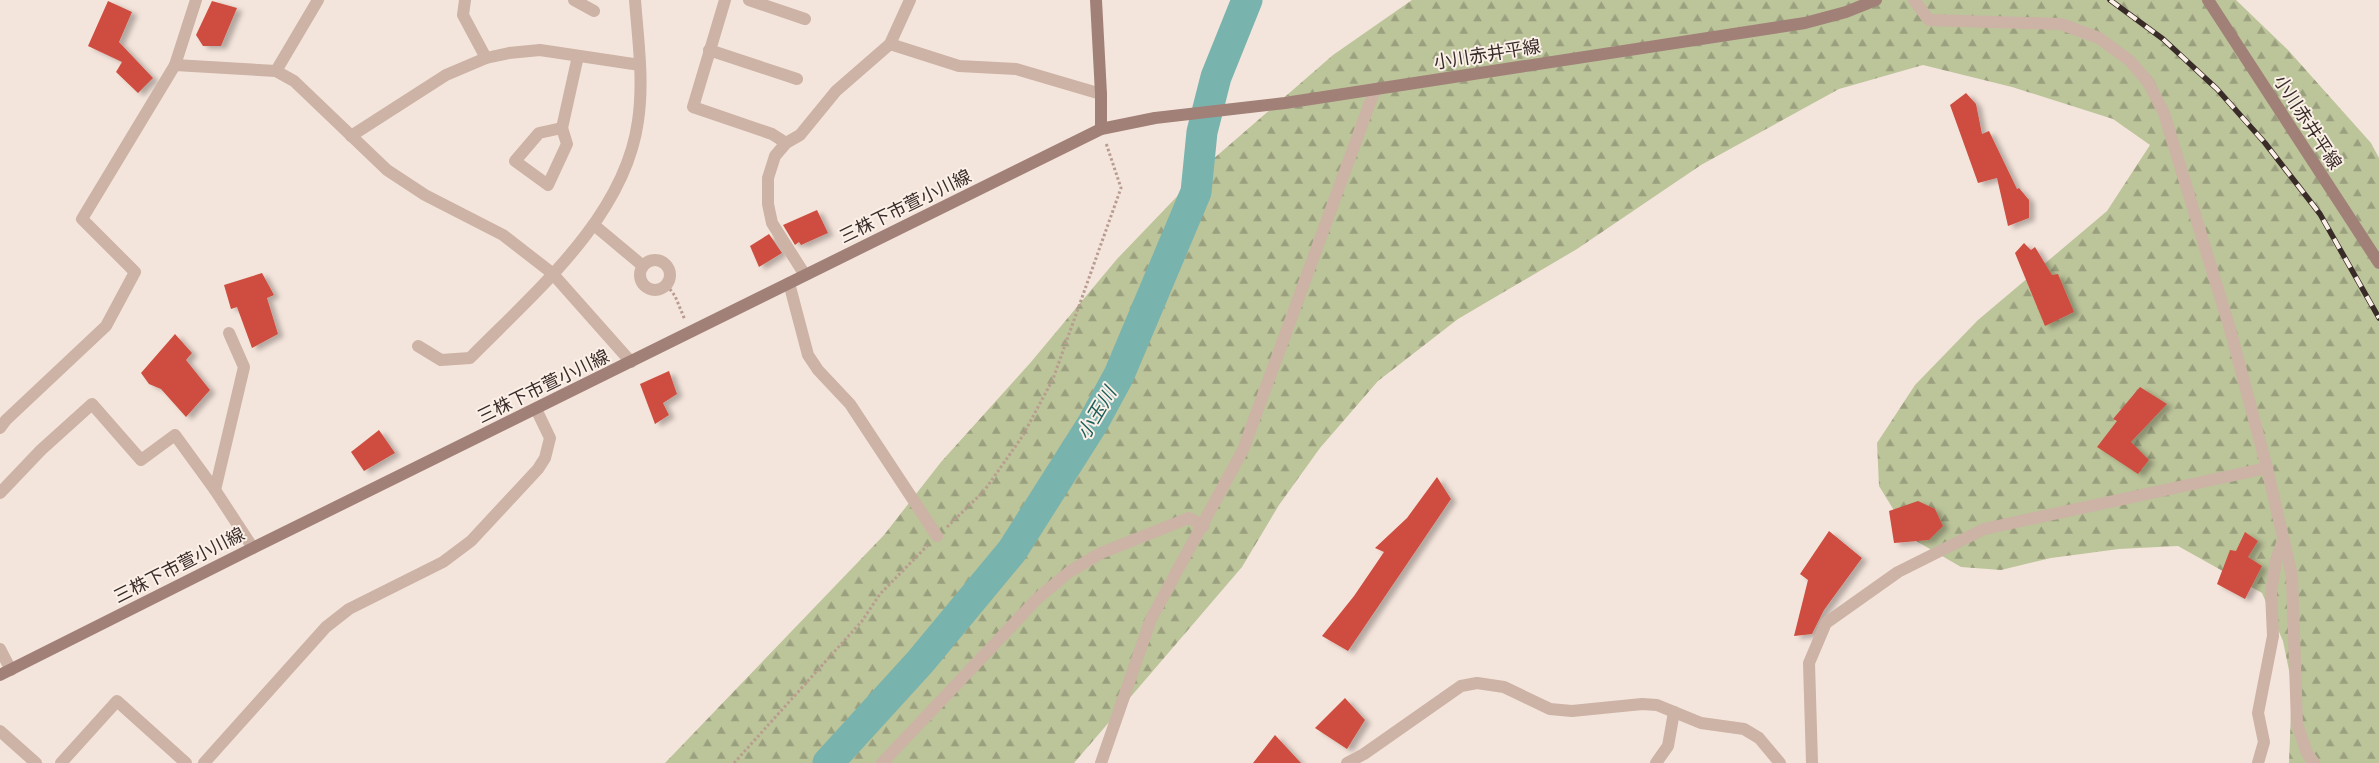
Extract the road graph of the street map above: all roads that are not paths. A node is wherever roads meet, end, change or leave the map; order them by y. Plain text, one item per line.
1 (196, 0) edge
2 (318, 0) edge
3 (465, 0) edge
4 (574, 0) edge
5 (635, 0) edge
6 (725, 0) edge
7 (750, 0) edge
8 (910, 0) edge
9 (1096, 0) edge
10 (1876, 0) edge
11 (1914, 0) edge
12 (2208, 0) edge
13 (594, 11) dead end
14 (805, 19) dead end
15 (890, 44) junction
16 (709, 50) junction
17 (578, 56) junction
18 (486, 58) junction
19 (175, 65) junction
20 (640, 65) junction
21 (276, 71) junction
22 (797, 79) dead end
23 (1375, 89) junction
24 (1102, 94) junction
25 (562, 128) junction
26 (1101, 129) junction
27 (351, 136) junction
28 (786, 143) junction
29 (594, 225) junction
30 (2379, 263) edge
31 (643, 266) junction
32 (552, 273) junction
33 (805, 275) junction
34 (789, 283) junction
35 (229, 333) dead end
36 (418, 346) dead end
37 (631, 362) junction
38 (536, 409) junction
39 (0, 428) edge
40 (2267, 468) junction
41 (215, 490) junction
42 (0, 493) edge
43 (1204, 526) junction
44 (937, 536) road end
45 (2284, 539) junction
46 (252, 548) junction
47 (0, 649) edge
48 (6, 673) edge
49 (1674, 712) junction
50 (0, 731) edge
51 (6, 744) edge
52 (36, 763) edge
53 (61, 763) edge
54 (186, 763) edge
55 (204, 763) edge
56 (882, 763) edge
57 (1101, 763) edge
58 (1347, 763) edge
59 (1656, 763) edge
60 (1780, 763) edge
61 (1812, 763) edge
62 (2258, 763) edge
63 (2314, 763) edge

1 - 19 street
2 - 21 street
3 - 18 street
4 - 13 street
5 - 20 street
6 - 16 street
7 - 14 street
8 - 15 street
9 - 24 main road
10 - 23 main road, 小川赤井平線
11 - 40 street
12 - 30 main road, 小川赤井平線
15 - 24 street
15 - 28 street
16 - 22 street
16 - 28 street
17 - 18 street
17 - 20 street
17 - 25 street
18 - 27 street
19 - 21 street
19 - 39 street
20 - 29 street
21 - 27 street
23 - 26 main road, 小川赤井平線
23 - 43 street
24 - 26 main road
25 - 25 street
26 - 33 main road, 三株下市萱小川線
27 - 32 street
28 - 33 street
29 - 31 street
29 - 32 street
31 - 31 street
32 - 36 street
32 - 37 street
33 - 34 main road, 三株下市萱小川線
34 - 37 main road, 三株下市萱小川線
34 - 44 street
35 - 41 street
37 - 38 main road, 三株下市萱小川線
38 - 46 main road, 三株下市萱小川線
38 - 55 street
40 - 45 street
40 - 61 street
41 - 42 street
41 - 46 street
43 - 56 street
43 - 57 street
45 - 62 street
45 - 63 street
46 - 48 main road, 三株下市萱小川線
47 - 48 street
49 - 58 street
49 - 59 street
49 - 60 street
50 - 51 street
51 - 52 street
53 - 54 street

